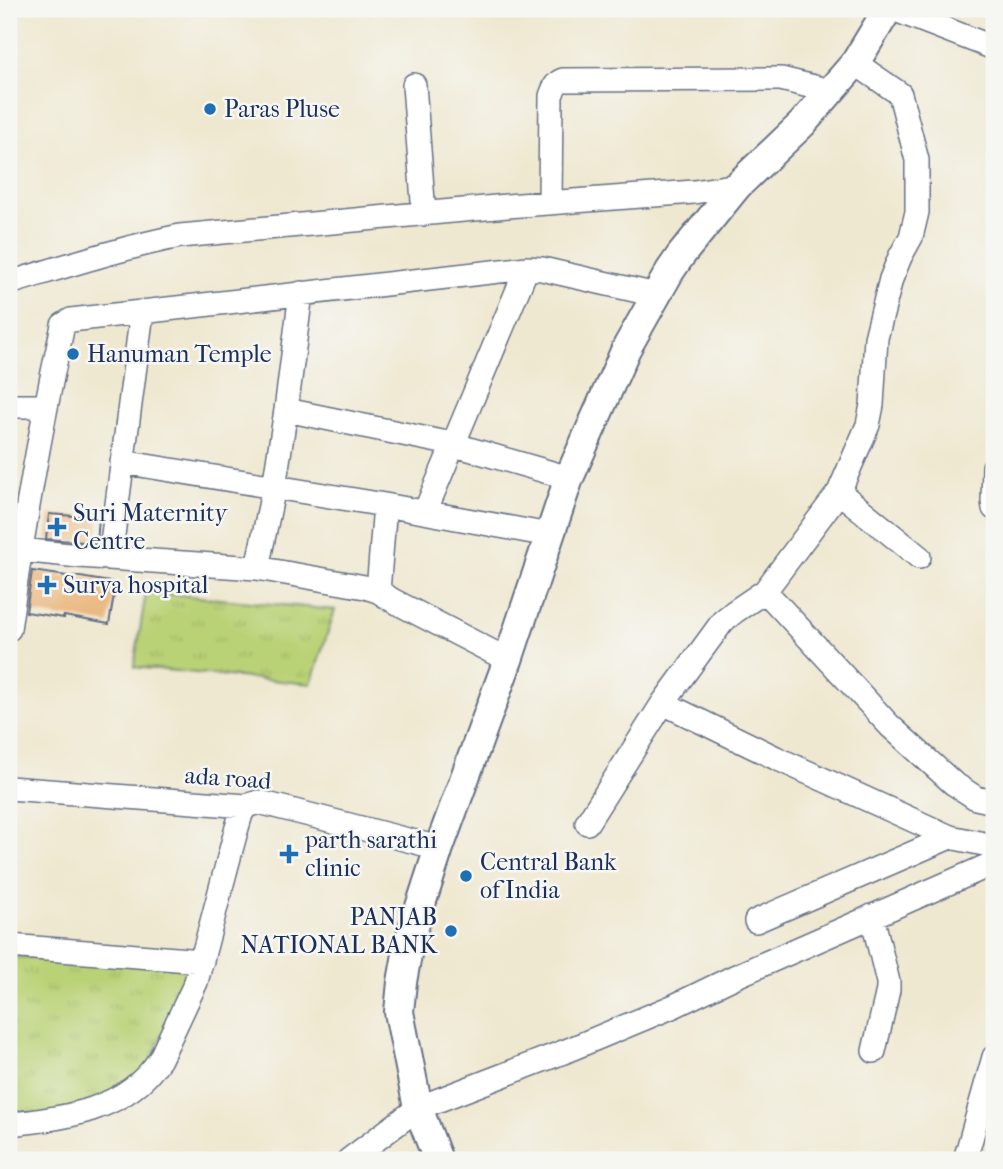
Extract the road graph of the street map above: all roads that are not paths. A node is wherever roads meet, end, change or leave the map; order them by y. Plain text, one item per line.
1 (891, 9) edge
2 (994, 48) edge
3 (855, 63) junction
4 (414, 85) dead end
5 (830, 91) junction
6 (738, 185) junction
7 (550, 203) junction
8 (424, 214) junction
9 (527, 268) junction
10 (9, 283) edge
11 (301, 293) junction
12 (656, 295) junction
13 (142, 313) junction
14 (9, 405) edge
15 (46, 406) junction
16 (286, 410) junction
17 (452, 444) junction
18 (122, 462) junction
19 (994, 467) edge
20 (569, 478) junction
21 (274, 487) junction
22 (839, 492) junction
23 (386, 505) junction
24 (994, 508) edge
25 (425, 512) junction
26 (549, 535) junction
27 (20, 550) junction
28 (919, 557) dead end
29 (110, 558) junction
30 (257, 568) junction
31 (378, 591) junction
32 (765, 591) junction
33 (9, 629) edge
34 (508, 660) junction
35 (663, 703) junction
36 (9, 788) edge
37 (994, 802) edge
38 (246, 806) junction
39 (587, 823) dead end
40 (950, 837) junction
41 (994, 846) edge
42 (439, 848) junction
43 (994, 863) edge
44 (872, 916) junction
45 (756, 921) dead end
46 (9, 946) edge
47 (202, 961) junction
48 (874, 1051) dead end
49 (994, 1057) edge
50 (418, 1108) junction
51 (9, 1124) edge
52 (436, 1159) edge
53 (349, 1160) edge
54 (965, 1160) edge

1 - 2 street
1 - 3 main road
3 - 5 main road
3 - 22 street
4 - 8 street
5 - 6 main road
5 - 7 street
6 - 7 street
6 - 12 main road
7 - 8 street
8 - 10 street
9 - 11 street
9 - 12 street
9 - 17 street
11 - 13 street
11 - 16 street
12 - 20 main road
13 - 15 street
13 - 18 street
14 - 15 street
15 - 27 street
16 - 17 street
16 - 21 street
17 - 20 street
17 - 25 street
18 - 21 street
18 - 29 street
19 - 24 street
20 - 26 main road
21 - 23 street
21 - 30 street
22 - 28 street
22 - 32 street
23 - 25 street
23 - 31 street
25 - 26 street
26 - 34 main road
27 - 29 street
27 - 33 street
29 - 30 street
30 - 31 street
31 - 34 street
32 - 35 street
32 - 37 street
34 - 42 main road
35 - 39 street
35 - 40 street
36 - 38 street, ada road
38 - 42 street, ada road
38 - 47 street
40 - 41 street
40 - 45 street
42 - 50 main road
43 - 44 street
44 - 48 street
44 - 50 street
46 - 47 street
47 - 51 street
49 - 54 street
50 - 52 main road
50 - 53 street

